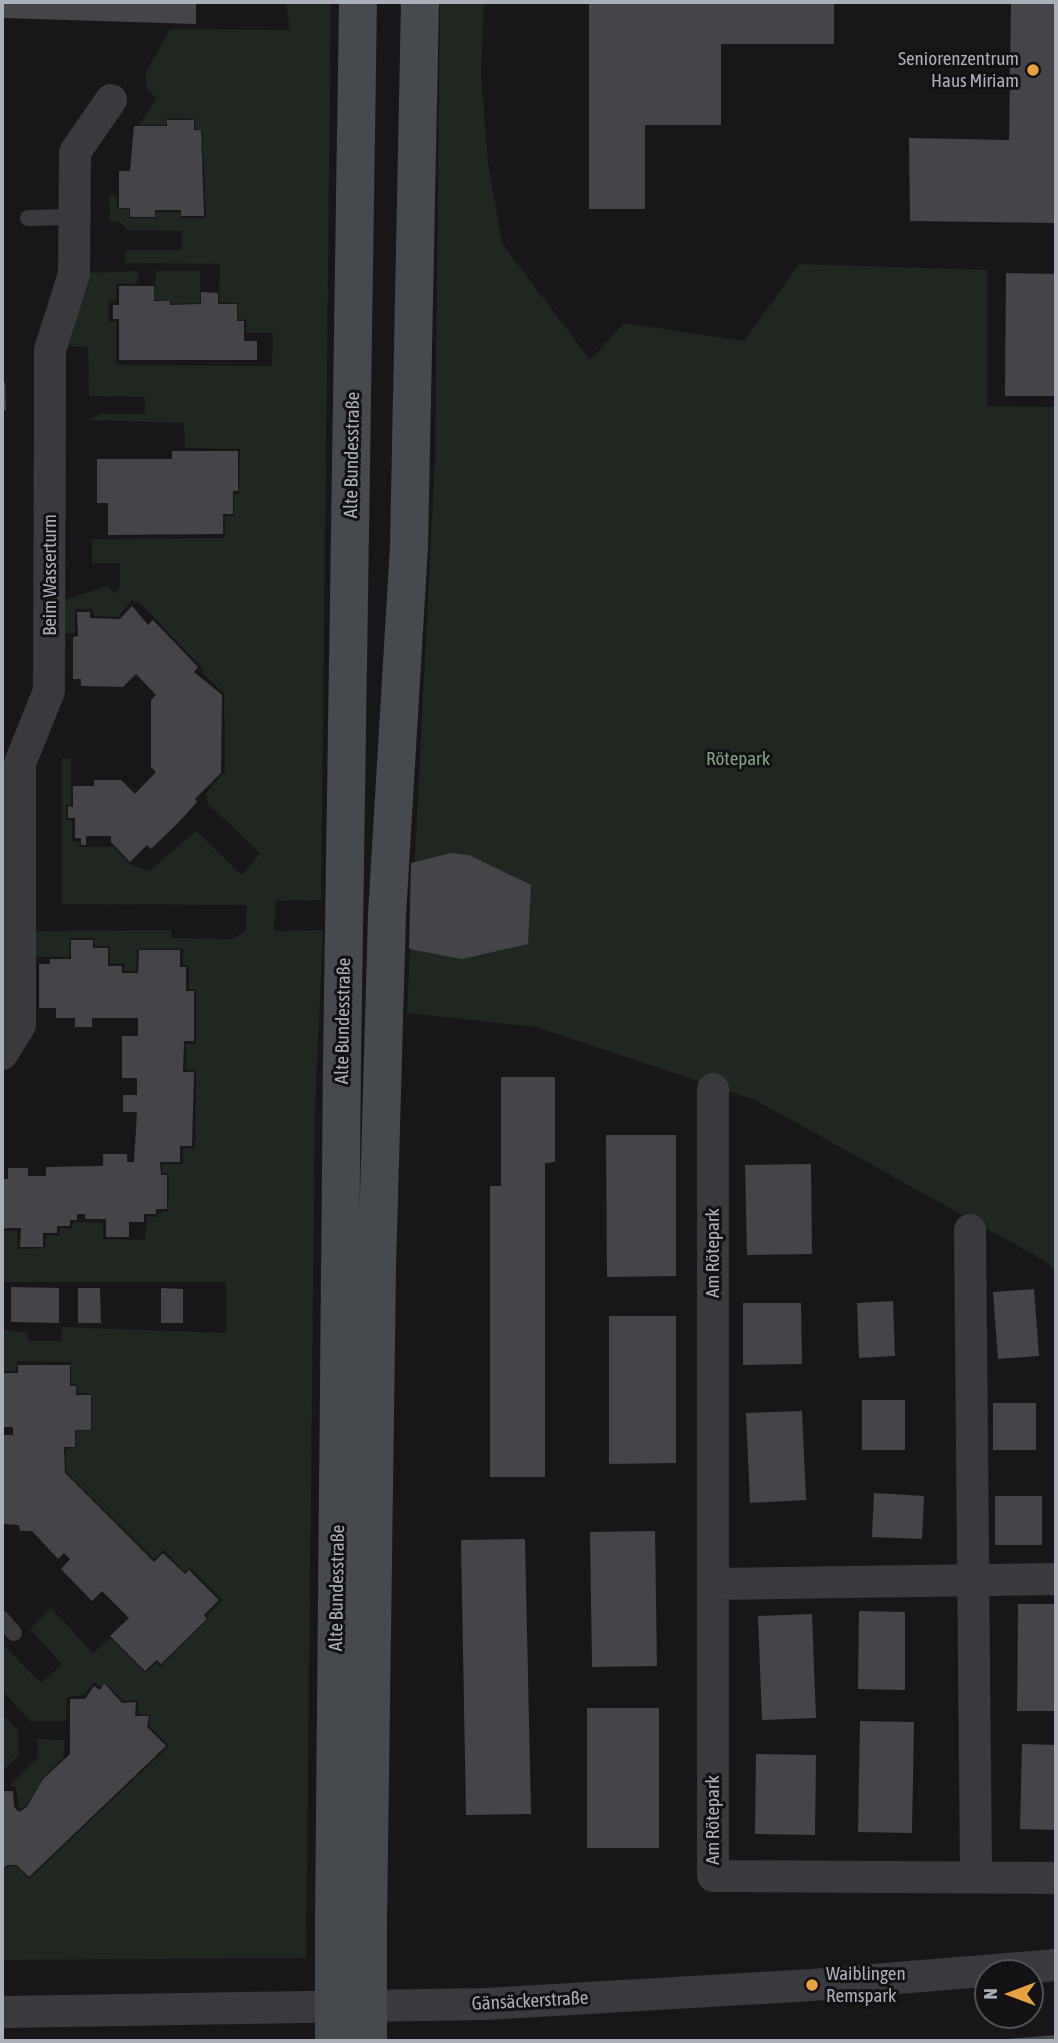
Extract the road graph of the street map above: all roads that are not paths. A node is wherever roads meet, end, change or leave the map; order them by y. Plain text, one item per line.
1 (358, 2) edge
2 (420, 2) edge
3 (111, 100) dead end
4 (73, 217) junction
5 (28, 218) dead end
6 (2, 1054) edge
7 (713, 1089) dead end
8 (970, 1230) dead end
9 (1056, 1579) edge
10 (972, 1581) junction
11 (713, 1584) junction
12 (2, 1619) edge
13 (14, 1633) dead end
14 (976, 1877) junction
15 (1056, 1878) edge
16 (351, 1923) junction
17 (1056, 1965) edge
18 (2, 2012) edge
19 (334, 2041) edge
20 (368, 2041) edge

1 - 16 main road, Alte Bundesstraße
2 - 16 main road, Alte Bundesstraße
3 - 4 street, Beim Wasserturm
4 - 5 lane
4 - 6 street, Beim Wasserturm
7 - 11 street, Am Rötepark
8 - 10 street
9 - 10 street
10 - 11 street
10 - 14 street
11 - 14 street, Am Rötepark
12 - 13 lane
14 - 15 street, Am Rötepark
16 - 19 main road, Alte Bundesstraße, bridge
16 - 20 main road, bridge
17 - 18 street, Gänsäckerstraße

